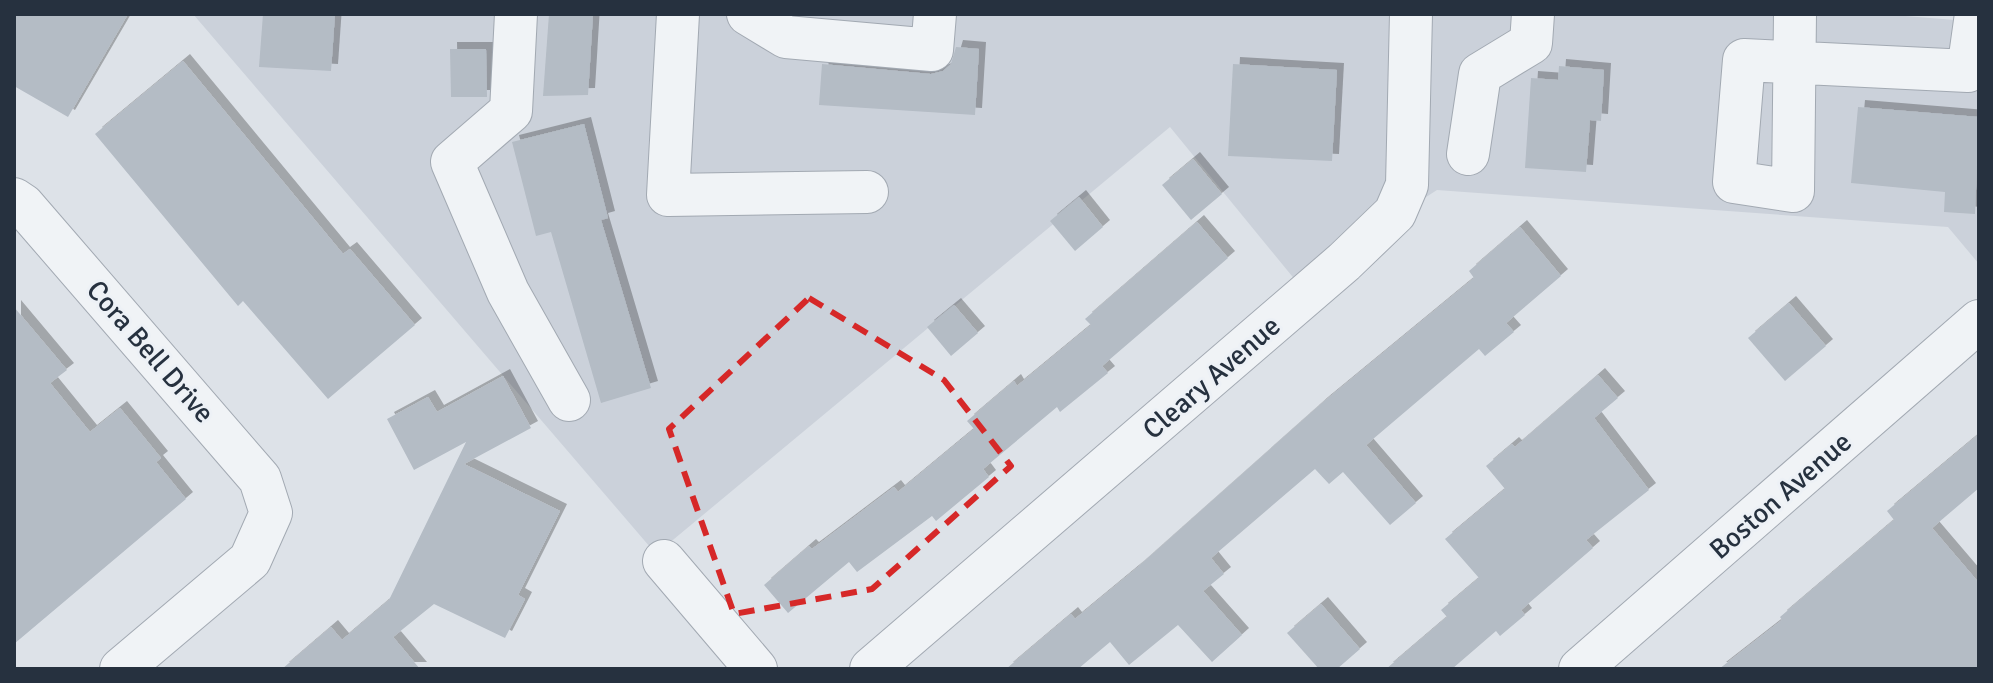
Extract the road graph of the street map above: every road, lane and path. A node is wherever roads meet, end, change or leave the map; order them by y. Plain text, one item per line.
1 (516, 14) edge
2 (678, 14) edge
3 (748, 14) edge
4 (935, 14) edge
5 (1411, 14) edge
6 (1533, 14) edge
7 (1795, 14) edge
8 (1976, 14) edge
9 (1974, 75) edge
10 (1468, 154) dead end
11 (867, 192) dead end
12 (14, 199) edge
13 (1979, 321) edge
14 (569, 400) dead end
15 (664, 561) dead end
16 (121, 669) edge
17 (756, 669) edge
18 (871, 669) edge
19 (1580, 669) edge

1 - 14 street
2 - 11 street
3 - 4 street
5 - 18 street, Cleary Avenue
6 - 10 street
7 - 9 street
8 - 9 street
12 - 16 street, Cora Bell Drive
13 - 19 street, Boston Avenue
15 - 17 street

